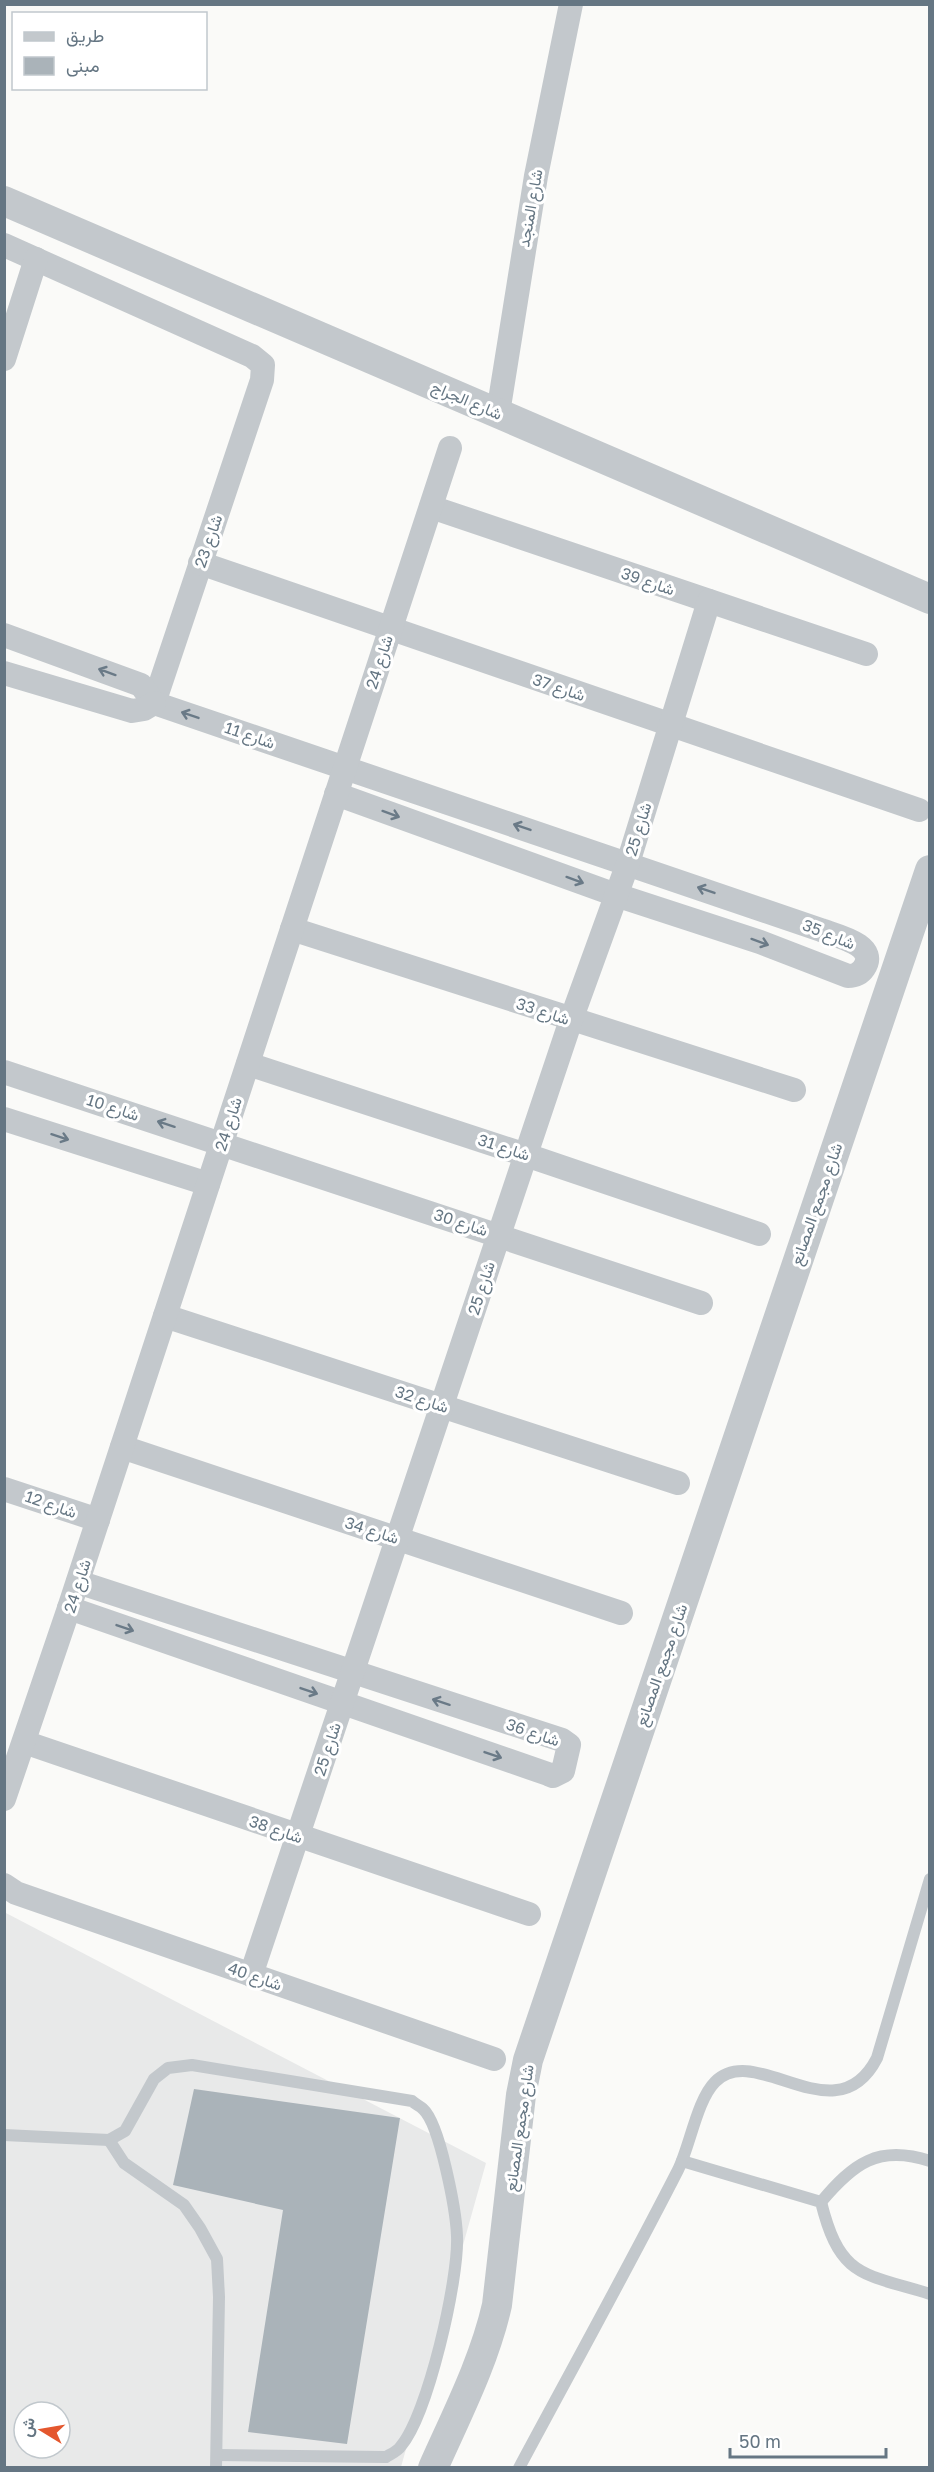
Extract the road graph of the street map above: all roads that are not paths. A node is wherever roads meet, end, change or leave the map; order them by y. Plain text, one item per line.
1 (571, 4) edge
2 (4, 201) edge
3 (4, 245) edge
4 (36, 259) junction
5 (4, 359) edge
6 (498, 413) junction
7 (450, 448) dead end
8 (431, 507) junction
9 (200, 563) junction
10 (930, 600) edge
11 (709, 601) junction
12 (390, 630) junction
13 (4, 635) edge
14 (866, 654) dead end
15 (4, 674) edge
16 (154, 702) junction
17 (670, 724) junction
18 (345, 767) junction
19 (336, 794) junction
20 (919, 810) dead end
21 (628, 863) junction
22 (930, 870) edge
23 (616, 895) junction
24 (292, 929) junction
25 (571, 1020) junction
26 (248, 1065) junction
27 (4, 1072) edge
28 (794, 1090) dead end
29 (5, 1122) edge
30 (222, 1142) junction
31 (526, 1155) junction
32 (208, 1184) junction
33 (759, 1234) dead end
34 (499, 1235) junction
35 (701, 1303) dead end
36 (165, 1316) junction
37 (442, 1406) junction
38 (122, 1448) junction
39 (678, 1483) dead end
40 (4, 1488) edge
41 (98, 1520) junction
42 (398, 1539) junction
43 (78, 1582) junction
44 (69, 1608) junction
45 (621, 1613) dead end
46 (353, 1674) junction
47 (343, 1703) junction
48 (24, 1742) junction
49 (4, 1799) edge
50 (298, 1836) junction
51 (930, 1879) edge
52 (10, 1889) edge
53 (529, 1914) dead end
54 (251, 1975) junction
55 (494, 2059) dead end
56 (4, 2135) edge
57 (109, 2140) junction
58 (682, 2161) junction
59 (930, 2161) edge
60 (820, 2202) junction
61 (930, 2294) edge
62 (217, 2462) edge
63 (433, 2468) edge
64 (519, 2468) edge

1 - 6 street, شارع المنجد
2 - 6 street, شارع الجراج
3 - 4 street
4 - 5 street
4 - 9 street, شارع 23
6 - 10 street, شارع الجراج
7 - 8 street, شارع 24
8 - 11 street, شارع 39
8 - 12 street, شارع 24
9 - 12 street, شارع 37
9 - 16 street, شارع 23
11 - 14 street, شارع 39
11 - 17 street, شارع 25
12 - 17 street, شارع 37
12 - 18 street, شارع 24
16 -> 13 street, شارع 11
15 - 16 street
18 -> 16 street, شارع 11
17 - 20 street, شارع 37
17 - 21 street, شارع 25
18 - 19 street, شارع 24
21 -> 18 street, شارع 35
19 -> 23 street, شارع 35
19 - 24 street, شارع 24
21 - 23 street, شارع 25
23 -> 21 street, شارع 35
22 - 63 street, شارع مجمع المصانع
23 - 25 street, شارع 25
24 - 25 street, شارع 33
24 - 26 street, شارع 24
25 - 28 street, شارع 33
25 - 31 street, شارع 25
26 - 30 street, شارع 24
26 - 31 street, شارع 31
30 -> 27 street, شارع 10
29 -> 32 street
30 - 32 street, شارع 24
30 - 34 street, شارع 30
31 - 33 street, شارع 31
31 - 34 street, شارع 25
32 - 36 street, شارع 24
34 - 35 street, شارع 30
34 - 37 street, شارع 25
36 - 37 street, شارع 32
36 - 38 street, شارع 24
37 - 39 street, شارع 32
37 - 42 street, شارع 25
38 - 41 street, شارع 24
38 - 42 street, شارع 34
40 - 41 street, شارع 12
41 - 43 street, شارع 24
42 - 45 street, شارع 34
42 - 46 street, شارع 25
43 - 44 street, شارع 24
43 - 46 street, شارع 36
44 -> 47 street, شارع 36
44 - 48 street, شارع 24
46 - 47 street, شارع 25
47 -> 46 street, شارع 36
47 - 50 street, شارع 25
48 - 49 street, شارع 24
48 - 50 street, شارع 38
50 - 53 street, شارع 38
50 - 54 street, شارع 25
51 - 58 lane
52 - 54 street, شارع 40
54 - 55 street, شارع 40
56 - 57 lane
57 - 62 lane
57 - 62 lane
58 - 60 lane
58 - 64 lane
59 - 60 lane
60 - 61 lane

